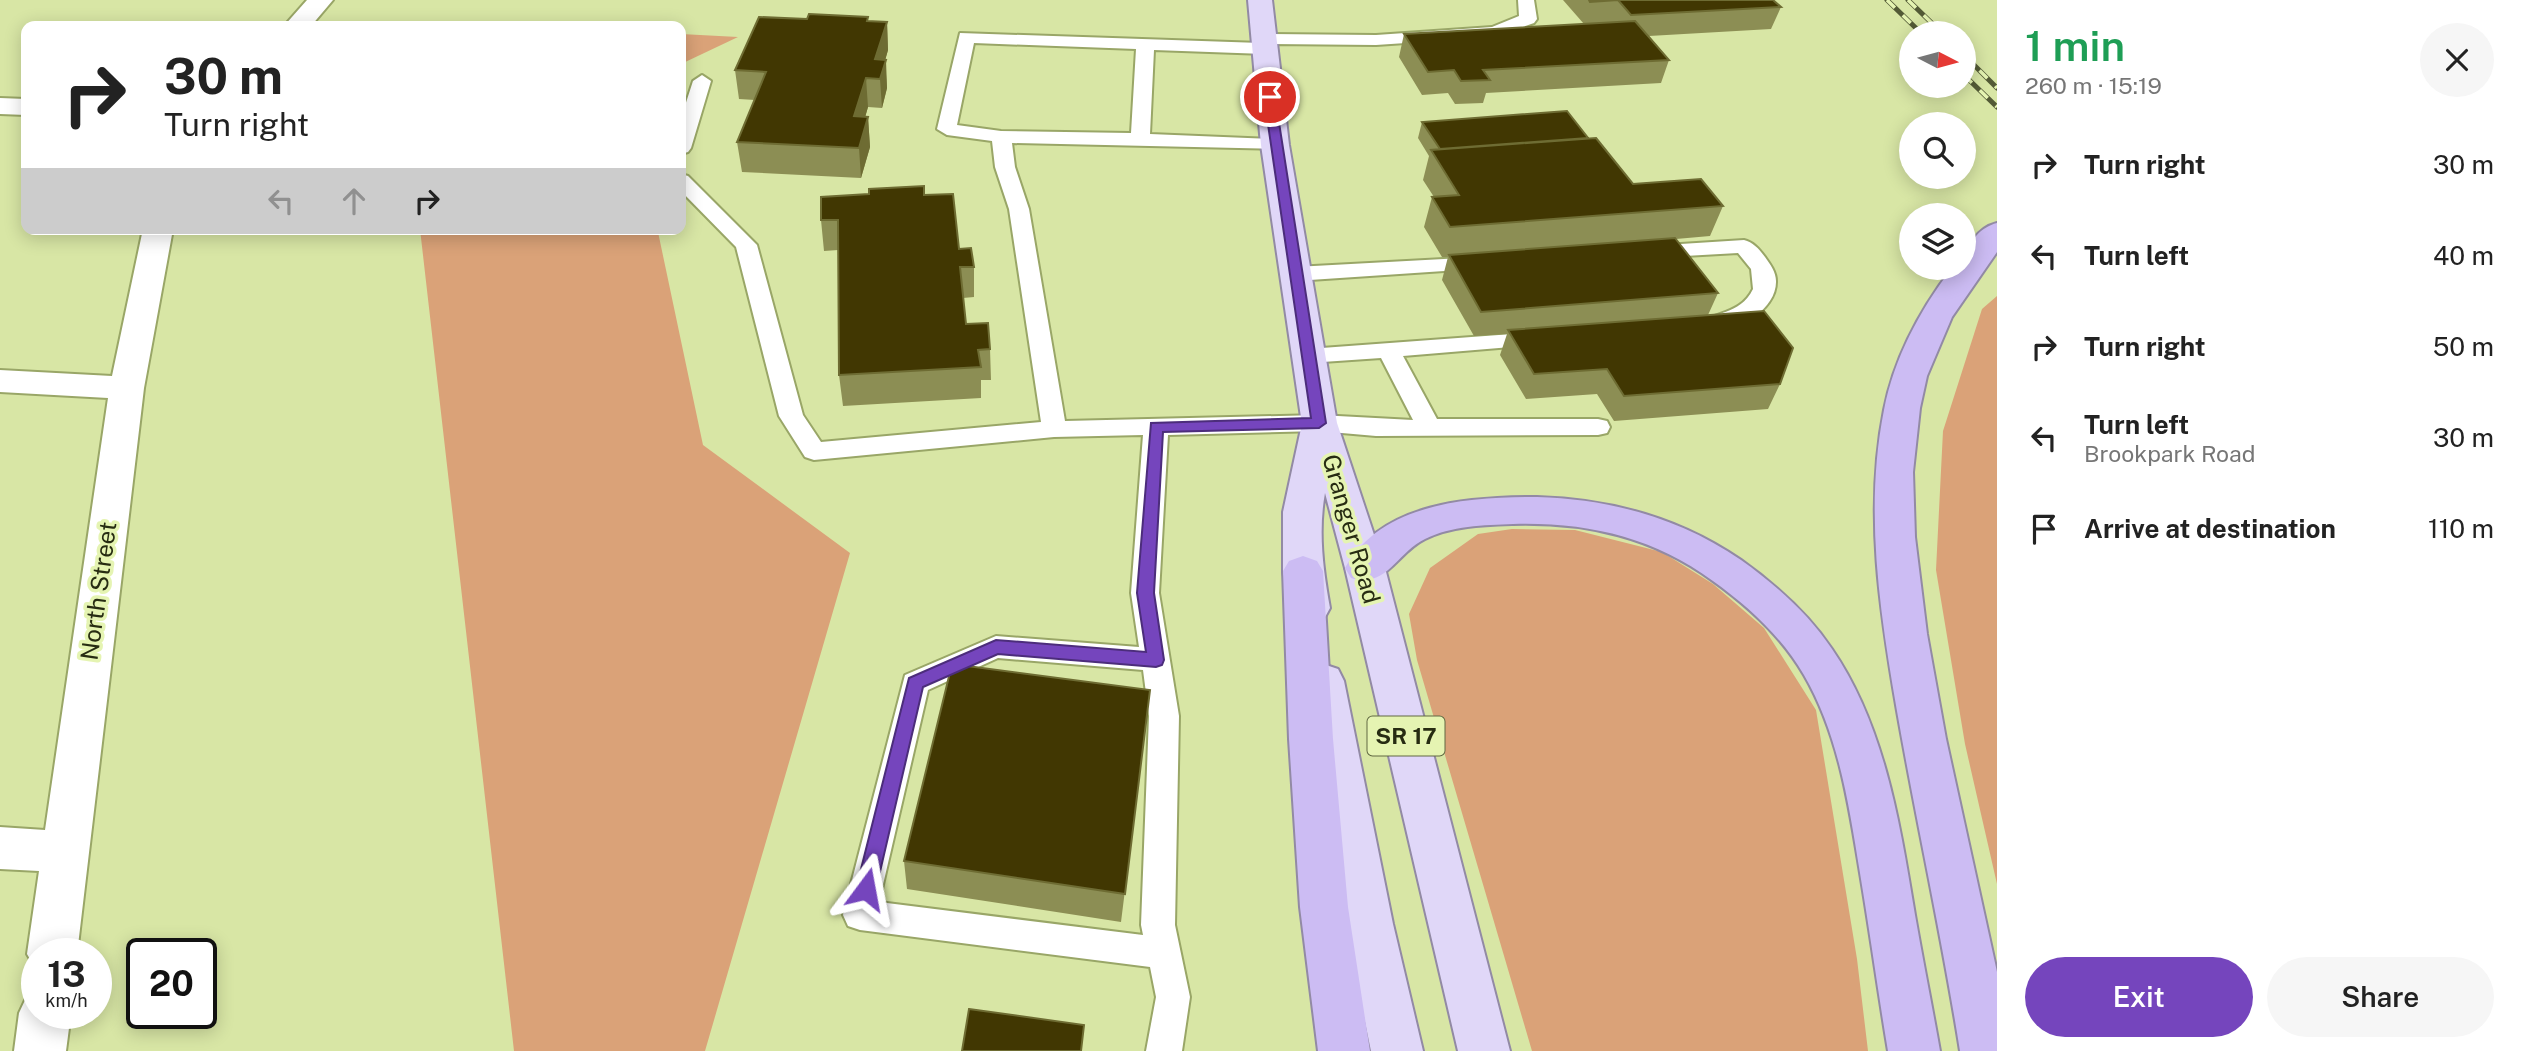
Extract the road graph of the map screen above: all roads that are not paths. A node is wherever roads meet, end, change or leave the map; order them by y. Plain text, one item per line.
1 (321, 0) edge
2 (1260, 0) edge
3 (1526, 0) edge
4 (303, 21) edge
5 (1145, 43) junction
6 (1264, 44) junction
7 (702, 81) dead end
8 (0, 106) edge
9 (21, 107) edge
10 (686, 132) edge
11 (1001, 137) junction
12 (1140, 139) junction
13 (1275, 145) junction
14 (686, 185) edge
15 (1997, 232) edge
16 (157, 235) edge
17 (1622, 254) edge
18 (1499, 261) edge
19 (1295, 274) junction
20 (1698, 325) edge
21 (1563, 337) edge
22 (1389, 352) junction
23 (1308, 356) junction
24 (0, 381) edge
25 (127, 388) junction
26 (1319, 423) junction
27 (1156, 427) junction
28 (1429, 427) junction
29 (1598, 427) dead end
30 (1054, 429) junction
31 (1365, 568) junction
32 (1303, 571) junction
33 (1156, 660) junction
34 (0, 848) edge
35 (64, 852) junction
36 (54, 938) edge
37 (1163, 953) junction
38 (43, 1029) edge
39 (40, 1051) edge
40 (1164, 1051) edge
41 (1344, 1051) edge
42 (1397, 1051) edge
43 (1485, 1051) edge
44 (1914, 1051) edge
45 (1986, 1051) edge

1 - 4 street
2 - 6 main road, SR 17
3 - 6 lane
5 - 6 lane
5 - 11 lane
5 - 12 lane
6 - 13 main road, SR 17
7 - 10 lane
8 - 9 street
11 - 12 lane
11 - 30 lane
12 - 13 lane
13 - 19 main road, SR 17
14 - 30 lane
15 - 45 highway
16 - 25 street, North Street
17 - 20 lane
18 - 19 lane
19 - 23 main road, SR 17
21 - 22 lane
22 - 23 lane
22 - 28 lane
23 - 26 main road, SR 17
24 - 25 street
25 - 35 street, North Street
26 - 27 lane
26 - 28 lane
26 - 31 main road, Granger Road / SR 17
26 - 32 main road, Granger Road / SR 17
27 - 30 lane
27 - 33 lane
28 - 29 lane
31 - 43 main road, Granger Road / SR 17
31 - 44 highway
32 - 41 highway
32 - 42 main road, Granger Road / SR 17
33 - 37 lane
33 - 37 lane
34 - 35 street
35 - 36 street, North Street
37 - 40 lane
38 - 39 street

